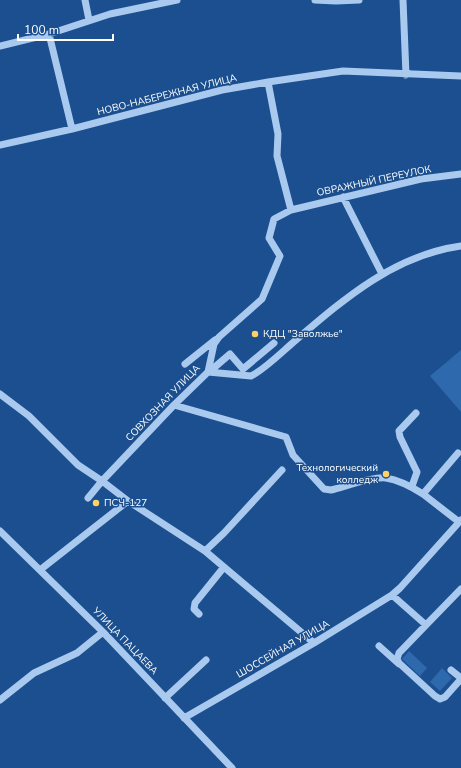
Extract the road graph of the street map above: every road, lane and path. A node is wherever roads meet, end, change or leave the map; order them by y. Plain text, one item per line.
1 (85, 0) edge
2 (177, 0) edge
3 (315, 0) edge
4 (359, 0) edge
5 (403, 0) edge
6 (89, 20) junction
7 (49, 34) junction
8 (0, 46) edge
9 (406, 74) junction
10 (461, 76) edge
11 (268, 82) junction
12 (72, 129) junction
13 (0, 145) edge
14 (461, 174) edge
15 (343, 197) junction
16 (291, 210) junction
17 (461, 246) edge
18 (280, 256) joint
19 (382, 274) junction
20 (219, 337) junction
21 (274, 342) dead end
22 (185, 364) dead end
23 (208, 372) junction
24 (0, 394) edge
25 (174, 405) junction
26 (416, 413) dead end
27 (458, 453) dead end
28 (282, 470) dead end
29 (102, 481) junction
30 (412, 486) junction
31 (423, 494) junction
32 (88, 498) dead end
33 (128, 501) junction
34 (460, 521) edge
35 (0, 531) edge
36 (205, 551) junction
37 (224, 567) junction
38 (40, 570) junction
39 (461, 589) edge
40 (392, 595) junction
41 (199, 614) dead end
42 (426, 626) junction
43 (103, 632) junction
44 (314, 643) junction
45 (379, 646) dead end
46 (206, 660) dead end
47 (401, 665) junction
48 (452, 670) dead end
49 (461, 678) edge
50 (445, 697) junction
51 (165, 698) junction
52 (0, 700) edge
53 (436, 706) dead end
54 (184, 718) junction
55 (231, 768) edge

1 - 6 street
2 - 6 street
3 - 4 street
5 - 9 street
6 - 7 street
7 - 8 street
7 - 12 street
9 - 10 street, НОВО-НАБЕРЕЖНАЯ УЛИЦА
9 - 11 street, НОВО-НАБЕРЕЖНАЯ УЛИЦА
11 - 12 street, НОВО-НАБЕРЕЖНАЯ УЛИЦА
11 - 16 street
12 - 13 street, НОВО-НАБЕРЕЖНАЯ УЛИЦА
14 - 15 street, ОВРАЖНЫЙ ПЕРЕУЛОК
15 - 16 street, ОВРАЖНЫЙ ПЕРЕУЛОК
15 - 19 street
16 - 18 street, ОВРАЖНЫЙ ПЕРЕУЛОК
17 - 19 street
18 - 20 street, СОВХОЗНАЯ УЛИЦА
19 - 23 street
20 - 22 street
20 - 23 street, СОВХОЗНАЯ УЛИЦА
21 - 23 street
23 - 25 street, СОВХОЗНАЯ УЛИЦА
24 - 29 street
25 - 29 street, СОВХОЗНАЯ УЛИЦА
25 - 30 street
26 - 30 street
27 - 31 street
28 - 36 street
29 - 32 street, СОВХОЗНАЯ УЛИЦА
29 - 33 street
30 - 31 street
31 - 34 street
33 - 36 street
33 - 38 street
34 - 40 street, ШОССЕЙНАЯ УЛИЦА
35 - 38 street, УЛИЦА ПАЦАЕВА
36 - 37 street
37 - 41 street
37 - 44 street
38 - 43 street, УЛИЦА ПАЦАЕВА
39 - 42 street
40 - 42 street
40 - 44 street, ШОССЕЙНАЯ УЛИЦА
42 - 47 street
43 - 51 street, УЛИЦА ПАЦАЕВА
43 - 52 street
44 - 54 street, ШОССЕЙНАЯ УЛИЦА
45 - 47 street
46 - 51 street
47 - 50 street
48 - 49 street
49 - 50 street
50 - 53 street
51 - 54 street, УЛИЦА ПАЦАЕВА
54 - 55 street, УЛИЦА ПАЦАЕВА

